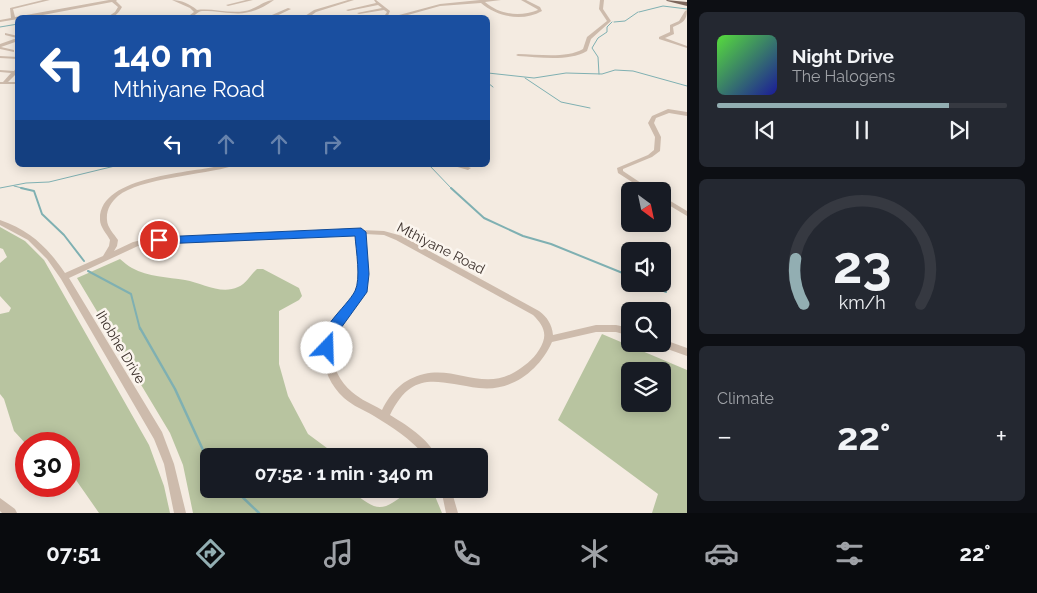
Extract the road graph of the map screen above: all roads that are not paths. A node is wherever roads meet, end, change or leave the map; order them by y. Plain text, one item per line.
1 (48, 0) edge
2 (114, 0) edge
3 (174, 0) edge
4 (251, 0) edge
5 (272, 0) edge
6 (352, 0) edge
7 (374, 0) edge
8 (491, 0) edge
9 (499, 0) edge
10 (523, 0) edge
11 (602, 0) edge
12 (669, 0) edge
13 (481, 1) junction
14 (675, 1) edge
15 (379, 4) junction
16 (687, 4) edge
17 (228, 5) dead end
18 (261, 6) junction
19 (289, 8) dead end
20 (385, 9) junction
21 (348, 10) dead end
22 (197, 11) junction
23 (687, 11) edge
24 (359, 13) dead end
25 (32, 15) edge
26 (113, 15) edge
27 (192, 15) edge
28 (274, 15) edge
29 (309, 15) edge
30 (391, 15) edge
31 (396, 15) edge
32 (15, 16) edge
33 (15, 18) edge
34 (0, 21) edge
35 (7, 34) dead end
36 (15, 37) edge
37 (15, 40) edge
38 (687, 47) edge
39 (0, 48) edge
40 (12, 51) dead end
41 (518, 55) dead end
42 (0, 57) edge
43 (15, 58) edge
44 (15, 70) edge
45 (0, 71) edge
46 (15, 71) edge
47 (2, 83) edge
48 (15, 83) edge
49 (687, 114) edge
50 (225, 167) edge
51 (464, 167) edge
52 (468, 168) dead end
53 (634, 182) edge
54 (671, 204) edge
55 (687, 214) edge
56 (0, 222) edge
57 (361, 232) junction
58 (106, 257) junction
59 (64, 277) junction
60 (621, 329) edge
61 (548, 339) junction
62 (671, 346) edge
63 (687, 352) edge
64 (384, 416) junction
65 (423, 448) edge
66 (448, 498) edge
67 (0, 504) edge
68 (11, 513) edge
69 (180, 513) edge
70 (452, 513) edge

1 - 32 street
2 - 25 street
2 - 26 street
3 - 22 street
4 - 17 street
4 - 18 street
5 - 18 street
6 - 29 street
7 - 15 street
8 - 9 street
8 - 13 street
10 - 13 street
11 - 41 street
12 - 14 main road
13 - 31 street
14 - 16 main road
15 - 20 street
15 - 21 street
18 - 22 street
19 - 28 street
20 - 24 street
20 - 30 street
22 - 27 street
23 - 38 street
33 - 34 street
35 - 36 street
37 - 39 street
39 - 40 street
42 - 43 street
44 - 45 street
46 - 47 street
47 - 48 street
49 - 53 street
50 - 58 street
51 - 52 street
54 - 55 street
56 - 59 street, Ihobhe Drive
57 - 58 street, Mthiyane Road
57 - 61 street, Mthiyane Road
57 - 64 street
58 - 59 street, Mthiyane Road
59 - 69 street, Ihobhe Drive
60 - 61 street
61 - 64 street
62 - 63 street
64 - 65 street
66 - 70 street
67 - 68 street

